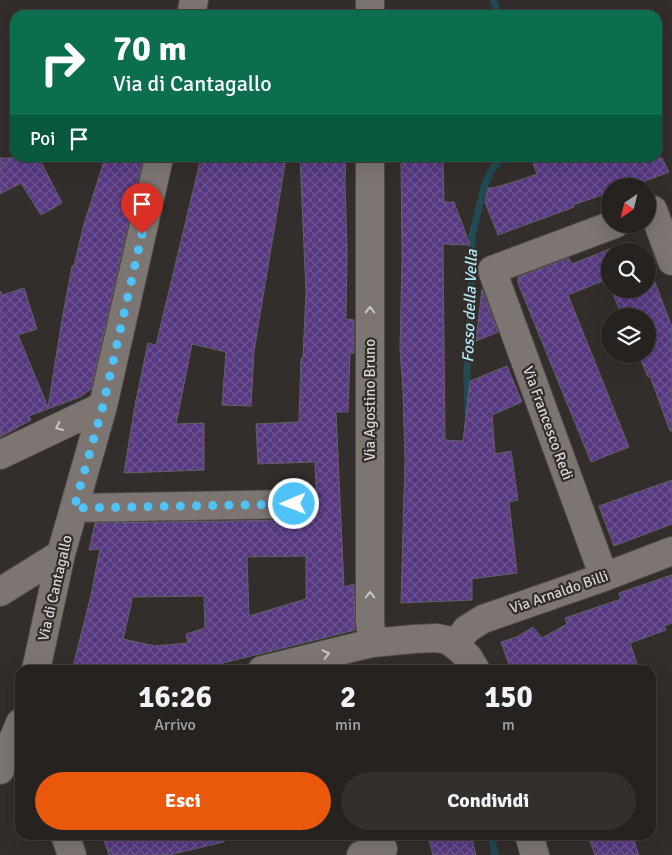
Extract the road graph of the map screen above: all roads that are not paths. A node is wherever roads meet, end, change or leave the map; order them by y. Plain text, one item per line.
1 (158, 162) edge
2 (370, 162) edge
3 (657, 208) edge
4 (601, 229) edge
5 (672, 262) edge
6 (103, 406) junction
7 (0, 455) edge
8 (294, 504) dead end
9 (74, 508) junction
10 (672, 550) edge
11 (61, 554) junction
12 (604, 577) junction
13 (0, 592) edge
14 (372, 643) junction
15 (455, 645) junction
16 (37, 665) edge
17 (282, 665) edge
18 (473, 665) edge
19 (15, 735) edge
20 (0, 770) edge
21 (66, 840) edge
22 (530, 840) edge
23 (72, 855) edge
24 (535, 855) edge

1 - 6 street, Via di Cantagallo
14 -> 2 street, Via Agostino Bruno
3 - 5 street
4 - 12 street, Via Francesco Redi
6 -> 7 street
6 - 9 street, Via di Cantagallo
8 - 9 street
9 - 11 street, Via di Cantagallo
10 - 12 street, Via Arnaldo Billi
11 - 13 street
11 - 16 street, Via di Cantagallo
12 - 15 street, Via Arnaldo Billi
14 - 15 street
17 -> 14 street
15 - 18 street
19 - 20 street
21 - 23 street
22 - 24 street

